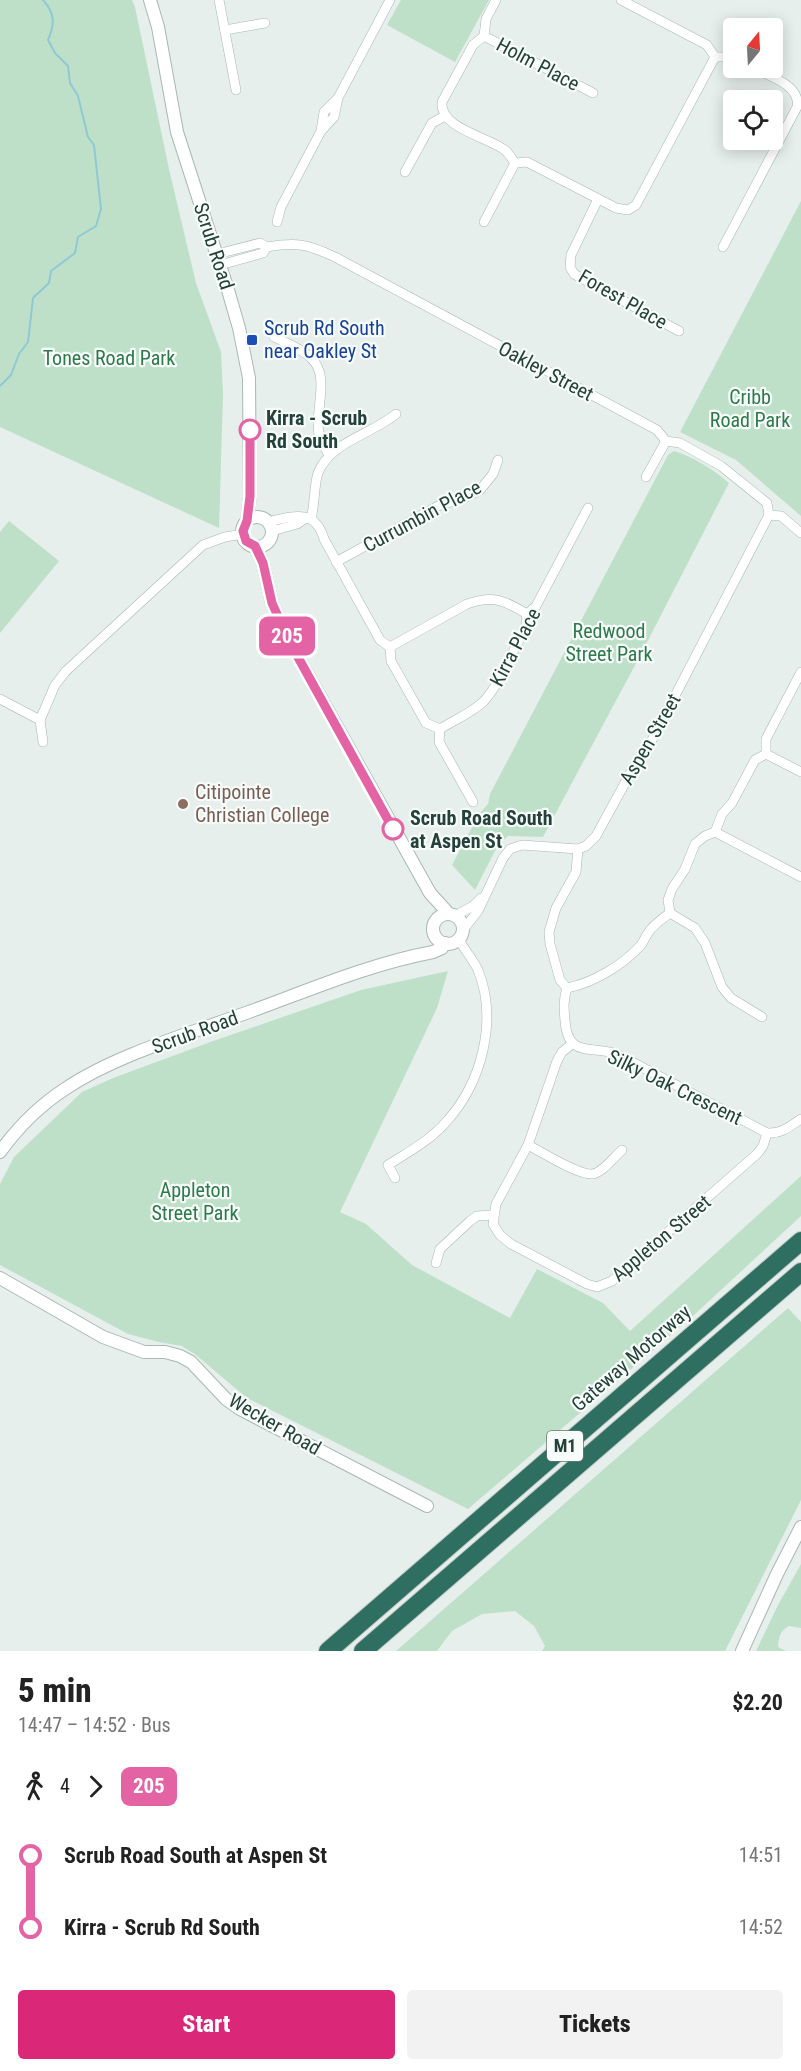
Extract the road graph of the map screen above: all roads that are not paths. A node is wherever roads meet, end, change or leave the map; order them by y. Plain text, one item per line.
1 (150, 0) edge
2 (219, 0) edge
3 (390, 0) edge
4 (496, 0) edge
5 (621, 0) edge
6 (265, 23) dead end
7 (225, 30) junction
8 (484, 36) junction
9 (715, 57) junction
10 (723, 57) edge
11 (772, 78) edge
12 (236, 90) dead end
13 (593, 93) dead end
14 (445, 116) junction
15 (515, 163) junction
16 (405, 172) dead end
17 (598, 199) junction
18 (277, 222) dead end
19 (484, 222) dead end
20 (723, 247) dead end
21 (218, 260) junction
22 (679, 331) dead end
23 (274, 337) dead end
24 (396, 414) dead end
25 (666, 441) junction
26 (329, 455) junction
27 (498, 460) dead end
28 (646, 477) dead end
29 (588, 508) dead end
30 (770, 515) junction
31 (308, 519) junction
32 (261, 523) junction
33 (801, 533) edge
34 (243, 534) junction
35 (261, 545) junction
36 (336, 562) junction
37 (527, 614) junction
38 (390, 647) junction
39 (801, 672) edge
40 (0, 699) edge
41 (40, 720) junction
42 (440, 729) junction
43 (43, 742) dead end
44 (766, 754) junction
45 (801, 772) edge
46 (473, 801) dead end
47 (716, 832) junction
48 (578, 849) junction
49 (801, 877) edge
50 (430, 893) junction
51 (485, 894) junction
52 (669, 913) junction
53 (452, 915) junction
54 (434, 926) junction
55 (461, 934) junction
56 (445, 943) junction
57 (415, 955) junction
58 (567, 988) junction
59 (762, 1017) dead end
60 (572, 1044) junction
61 (801, 1119) edge
62 (767, 1133) junction
63 (528, 1145) junction
64 (622, 1150) dead end
65 (0, 1152) edge
66 (395, 1178) dead end
67 (493, 1215) junction
68 (801, 1241) edge
69 (436, 1263) dead end
70 (801, 1272) edge
71 (0, 1278) edge
72 (427, 1506) dead end
73 (801, 1527) edge
74 (328, 1651) edge
75 (363, 1651) edge
76 (742, 1651) edge

1 - 21 street, Scrub Road
2 - 7 street
3 - 18 street
4 - 8 street
5 - 9 street
6 - 7 street
7 - 12 street
8 - 13 street, Holm Place
8 - 14 street
9 - 10 street
9 - 17 street
11 - 20 street
14 - 15 street
14 - 16 street
15 - 17 street
15 - 19 street
17 - 22 street, Forest Place
21 - 25 street, Oakley Street
21 - 32 street, Scrub Road
23 - 26 street
24 - 26 street
25 - 28 street
25 - 30 street, Oakley Street
26 - 31 street
27 - 36 street, Currumbin Place
29 - 37 street, Kirra Place
30 - 33 street, Oakley Street
30 - 48 street, Aspen Street
31 - 32 street
31 - 36 street
32 - 34 street
32 - 35 street
34 - 35 street
34 - 41 street
35 - 50 street
36 - 38 street
37 - 38 street
37 - 42 street, Kirra Place
38 - 42 street
39 - 44 street
40 - 41 street
41 - 43 street
42 - 46 street
44 - 45 street
44 - 47 street
47 - 49 street
47 - 52 street
48 - 51 street
48 - 58 street
50 - 53 street
50 - 54 street
51 - 53 street
51 - 55 street
52 - 58 street
52 - 59 street
53 - 54 street
53 - 55 street
54 - 56 street
54 - 57 street
55 - 56 street
55 - 66 street
56 - 57 street, Scrub Road
57 - 65 street, Scrub Road
58 - 60 street
60 - 62 street, Silky Oak Crescent
60 - 63 street
61 - 62 street
62 - 67 street, Appleton Street
63 - 64 street
63 - 67 street
67 - 69 street
68 - 74 highway, Gateway Motorway / M1
70 - 75 highway, M1
71 - 72 street, Wecker Road
73 - 76 street

